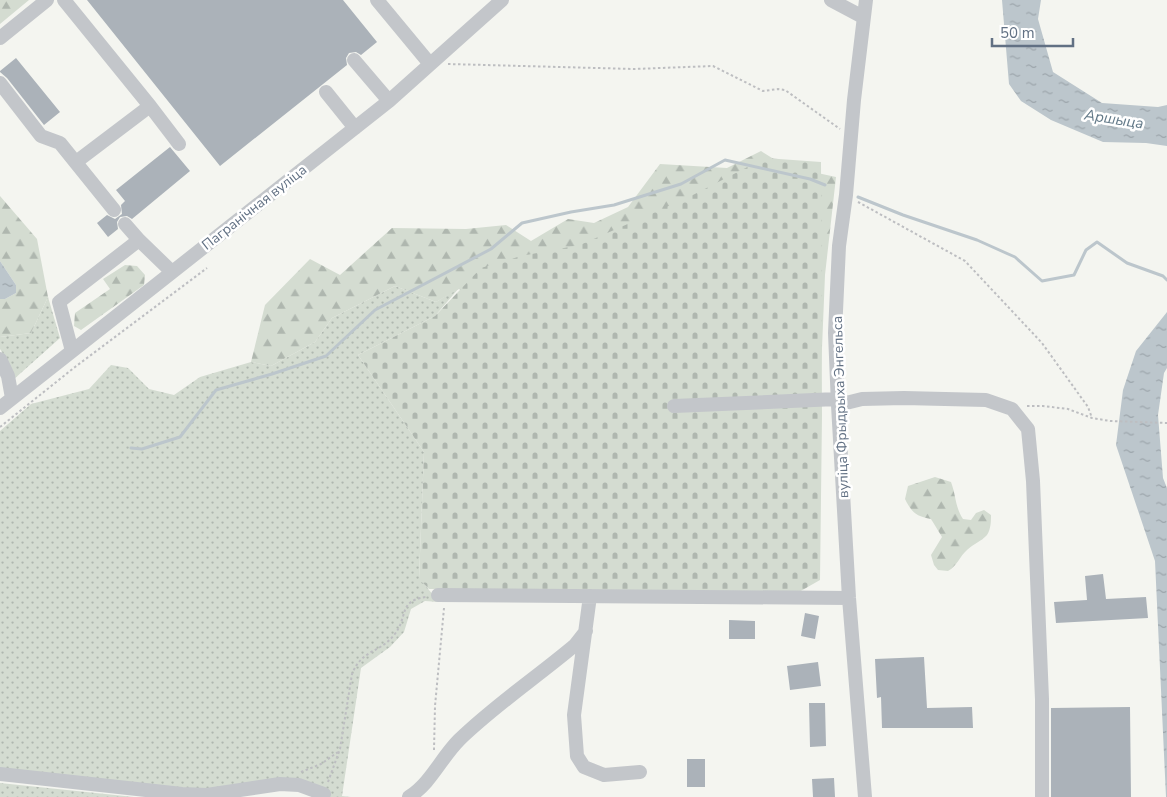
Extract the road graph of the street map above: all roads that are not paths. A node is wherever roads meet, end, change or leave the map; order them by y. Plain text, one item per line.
1 (47, 0) edge
2 (64, 0) edge
3 (377, 0) edge
4 (502, 0) edge
5 (831, 0) edge
6 (866, 0) edge
7 (863, 17) junction
8 (0, 38) edge
9 (354, 60) dead end
10 (430, 64) junction
11 (0, 83) edge
12 (326, 92) dead end
13 (389, 101) junction
14 (150, 106) junction
15 (355, 128) junction
16 (179, 144) dead end
17 (76, 162) junction
18 (114, 210) dead end
19 (125, 224) dead end
20 (139, 240) junction
21 (172, 272) junction
22 (72, 351) junction
23 (0, 359) edge
24 (12, 398) junction
25 (837, 402) junction
26 (674, 406) dead end
27 (0, 408) edge
28 (442, 595) road end
29 (590, 596) junction
30 (850, 598) junction
31 (586, 631) junction
32 (640, 772) dead end
33 (0, 774) edge
34 (326, 796) edge
35 (409, 797) edge
36 (865, 797) edge
37 (1042, 797) edge

1 - 8 street
2 - 14 street
3 - 10 street
4 - 10 street, Пагранічная вуліца
5 - 7 street
6 - 7 street, вуліца Фрыдрыха Энгельса
7 - 25 street, вуліца Фрыдрыха Энгельса
9 - 13 street
10 - 13 street, Пагранічная вуліца
11 - 17 street
12 - 15 street
13 - 15 street, Пагранічная вуліца
14 - 16 street
14 - 17 street
15 - 21 street, Пагранічная вуліца
17 - 18 street
19 - 20 street
20 - 21 street
20 - 22 street
21 - 22 street, Пагранічная вуліца
22 - 24 street, Пагранічная вуліца
23 - 24 street
24 - 27 street, Пагранічная вуліца
25 - 26 street
25 - 30 street, вуліца Фрыдрыха Энгельса
25 - 37 street
28 - 29 street
29 - 30 street
29 - 31 street
30 - 36 street, вуліца Фрыдрыха Энгельса
31 - 32 street
31 - 35 street
33 - 34 street

